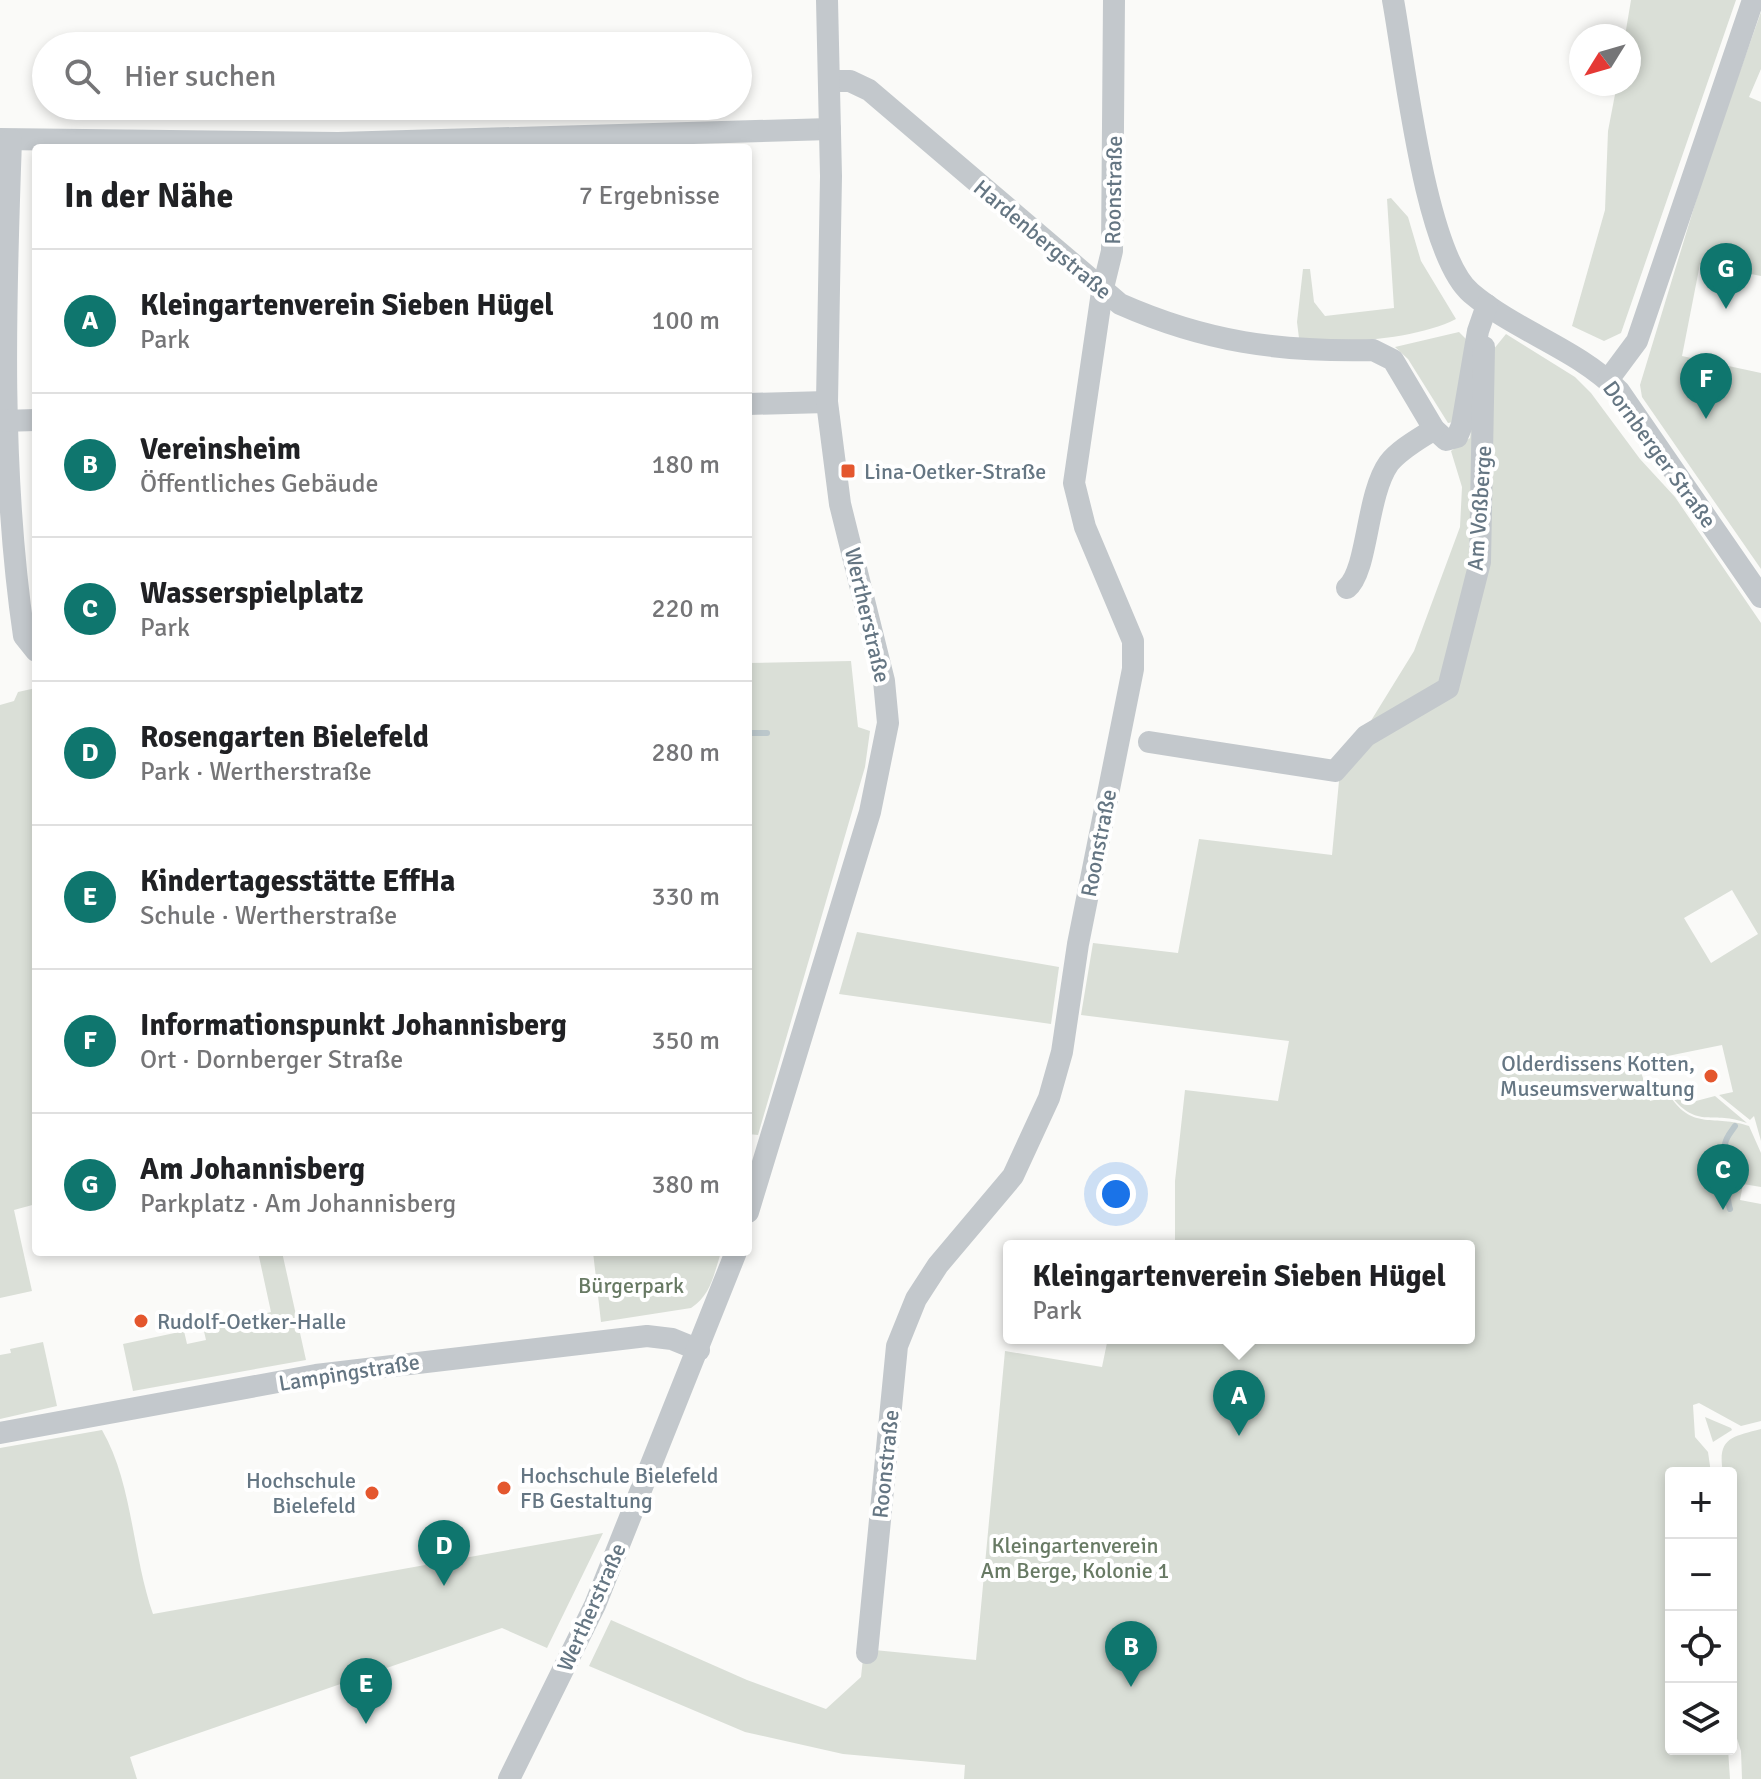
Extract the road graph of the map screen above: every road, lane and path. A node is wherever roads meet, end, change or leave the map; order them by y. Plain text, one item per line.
1 (827, 0) edge
2 (1114, 0) edge
3 (1393, 0) edge
4 (1753, 0) edge
5 (829, 81) junction
6 (830, 129) junction
7 (6, 140) edge
8 (1102, 292) junction
9 (1487, 305) junction
10 (1478, 331) junction
11 (1608, 380) junction
12 (827, 402) junction
13 (752, 404) edge
14 (32, 420) edge
15 (1, 421) edge
16 (1442, 434) junction
17 (1347, 588) dead end
18 (1761, 597) edge
19 (32, 646) edge
20 (1149, 742) dead end
21 (752, 1199) edge
22 (734, 1256) edge
23 (699, 1350) junction
24 (0, 1433) edge
25 (867, 1653) dead end
26 (509, 1779) edge

1 - 5 street, Wertherstraße
2 - 8 street, Roonstraße
3 - 9 street, Dornberger Straße
4 - 11 street
5 - 6 street, Wertherstraße
5 - 8 street, Hardenbergstraße
6 - 7 street
6 - 12 street, Wertherstraße
7 - 15 street
8 - 16 street, Hardenbergstraße
8 - 25 street, Roonstraße
9 - 10 street
9 - 11 street, Dornberger Straße
10 - 16 street
10 - 20 street, Am Voßberge
11 - 18 street, Dornberger Straße
12 - 13 street
12 - 21 street, Wertherstraße
14 - 15 street
15 - 19 street
16 - 17 street
22 - 23 street, Wertherstraße
23 - 24 street, Lampingstraße
23 - 26 street, Wertherstraße

